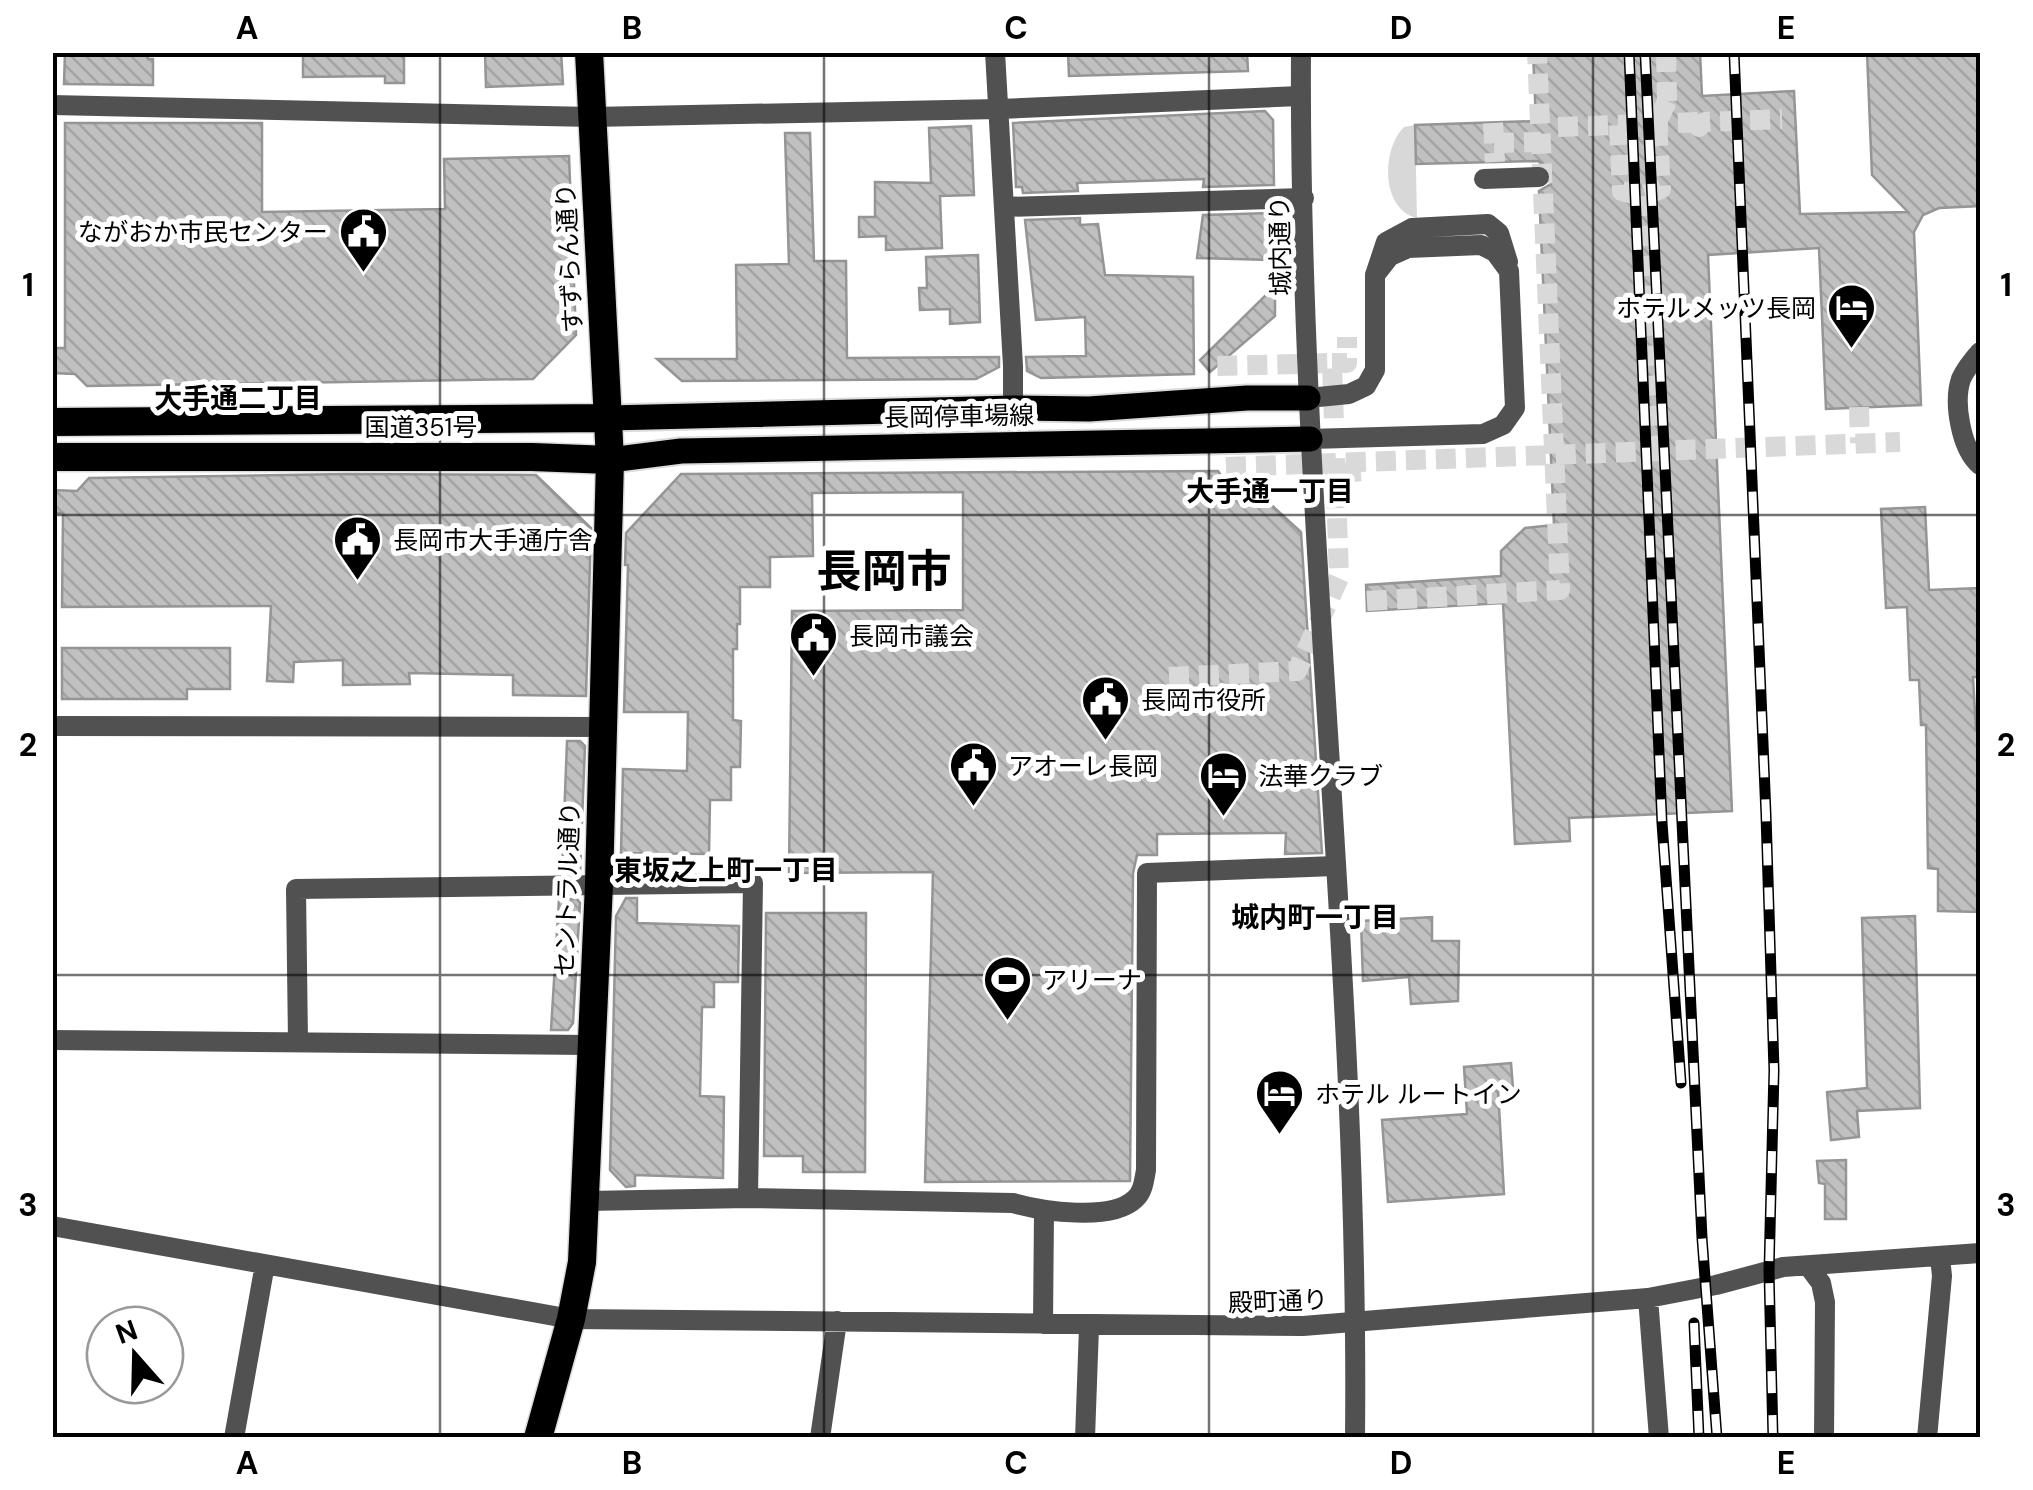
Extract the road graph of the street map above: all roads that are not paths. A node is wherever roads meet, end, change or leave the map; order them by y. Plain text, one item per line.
1 (589, 52) edge
2 (995, 52) edge
3 (1301, 52) edge
4 (1300, 96) junction
5 (52, 106) edge
6 (999, 109) junction
7 (592, 117) junction
8 (1491, 173) dead end
9 (1539, 177) dead end
10 (1304, 198) junction
11 (1005, 207) junction
12 (1980, 352) edge
13 (1308, 398) junction
14 (1012, 408) junction
15 (609, 418) junction
16 (52, 422) edge
17 (1310, 439) junction
18 (52, 457) edge
19 (610, 460) junction
20 (1980, 465) edge
21 (52, 726) edge
22 (604, 726) junction
23 (1335, 866) junction
24 (599, 884) junction
25 (52, 1040) edge
26 (298, 1042) junction
27 (590, 1045) junction
28 (748, 1198) junction
29 (587, 1201) junction
30 (1044, 1211) junction
31 (52, 1226) edge
32 (1980, 1253) edge
33 (1940, 1257) junction
34 (265, 1264) junction
35 (1809, 1267) junction
36 (1648, 1298) junction
37 (571, 1320) junction
38 (838, 1322) junction
39 (1044, 1324) junction
40 (1356, 1324) junction
41 (1089, 1326) junction
42 (234, 1438) edge
43 (538, 1438) edge
44 (820, 1438) edge
45 (1085, 1438) edge
46 (1355, 1438) edge
47 (1659, 1438) edge
48 (1824, 1438) edge
49 (1927, 1438) edge

1 - 7 highway, すずらん通り
2 - 6 street
3 - 4 street, 城内通り
4 - 6 street
4 - 10 street, 城内通り
5 - 7 street
6 - 7 street
6 - 11 street
7 - 15 highway, すずらん通り
8 - 9 street
10 - 11 street
10 - 13 street, 城内通り
11 - 14 street
12 - 20 street
13 - 14 main road, 長岡停車場線
13 - 17 street, 城内通り
13 - 17 street
14 - 15 main road, 長岡停車場線
15 - 16 highway, 国道351号
15 - 19 highway, すずらん通り
17 - 19 main road, 長岡停車場線
17 - 23 street, 城内通り
18 - 19 highway, 国道351号
19 - 22 highway, セントラル通り
21 - 22 street
22 - 24 highway, セントラル通り
23 - 30 street
23 - 40 street, 城内通り
24 - 26 street
24 - 27 highway, セントラル通り
24 - 28 street
25 - 26 street
26 - 27 street
27 - 29 highway, セントラル通り
28 - 29 street
28 - 30 street
29 - 37 highway, セントラル通り
30 - 39 street
31 - 34 street, 殿町通り
32 - 33 street, 殿町通り
33 - 35 street, 殿町通り
33 - 49 street
34 - 37 street, 殿町通り
34 - 42 street
35 - 36 street, 殿町通り
35 - 48 street
36 - 40 street, 殿町通り
36 - 47 street
37 - 38 street, 殿町通り
37 - 43 highway, セントラル通り
38 - 39 street, 殿町通り
38 - 44 street
39 - 41 street, 殿町通り
40 - 41 street, 殿町通り
40 - 46 street, 城内通り
41 - 45 street

